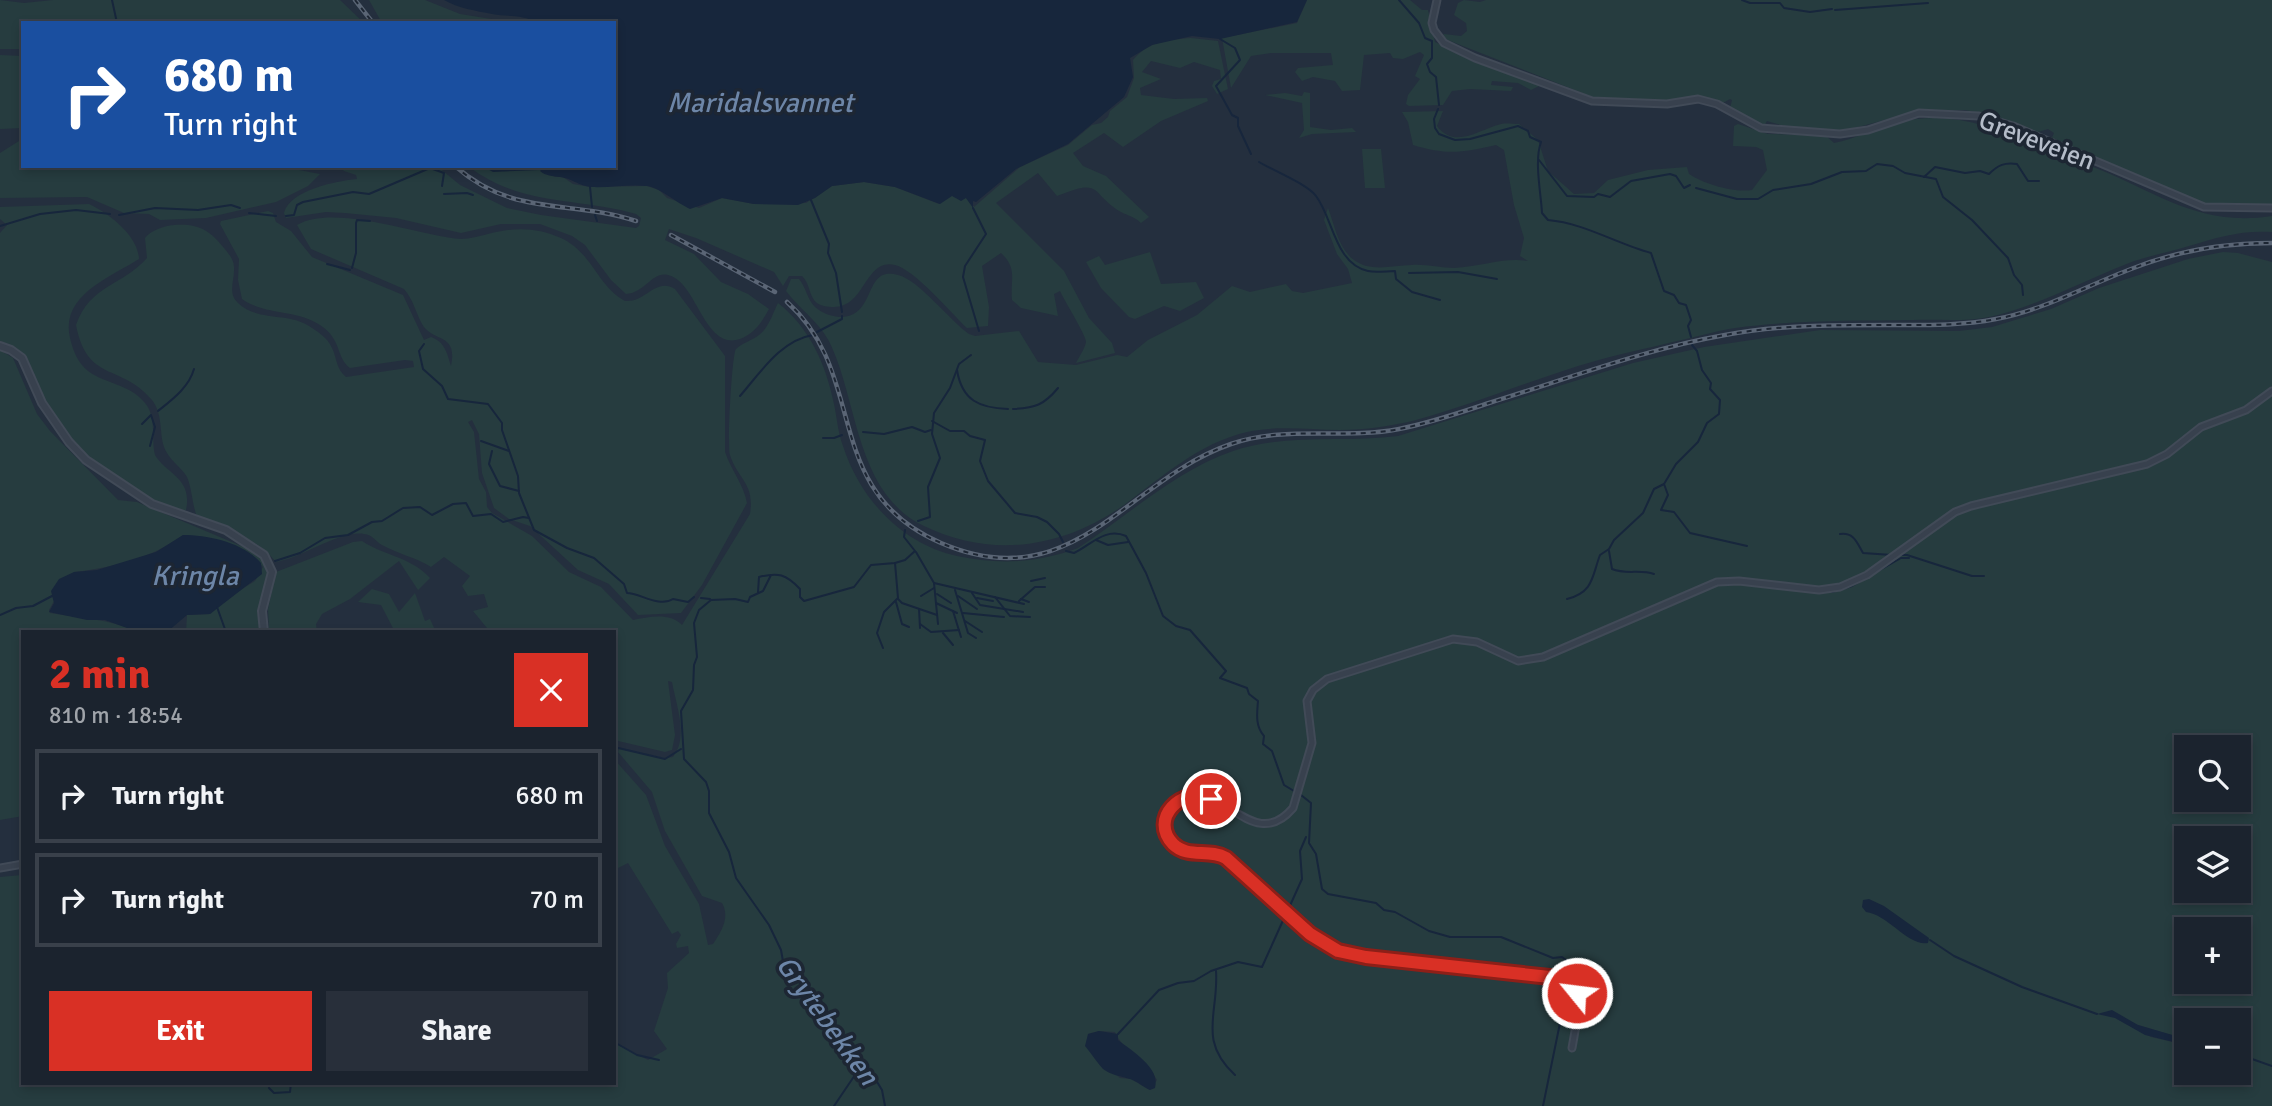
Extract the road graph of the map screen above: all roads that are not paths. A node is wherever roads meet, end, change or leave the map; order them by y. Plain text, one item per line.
1 (1437, 0) edge
2 (2272, 208) edge
3 (0, 346) edge
4 (2272, 391) edge
5 (264, 630) edge
6 (21, 864) edge
7 (0, 868) edge
8 (1572, 1048) dead end

1 - 2 street, Greveveien
3 - 5 street
4 - 8 street
6 - 7 street

